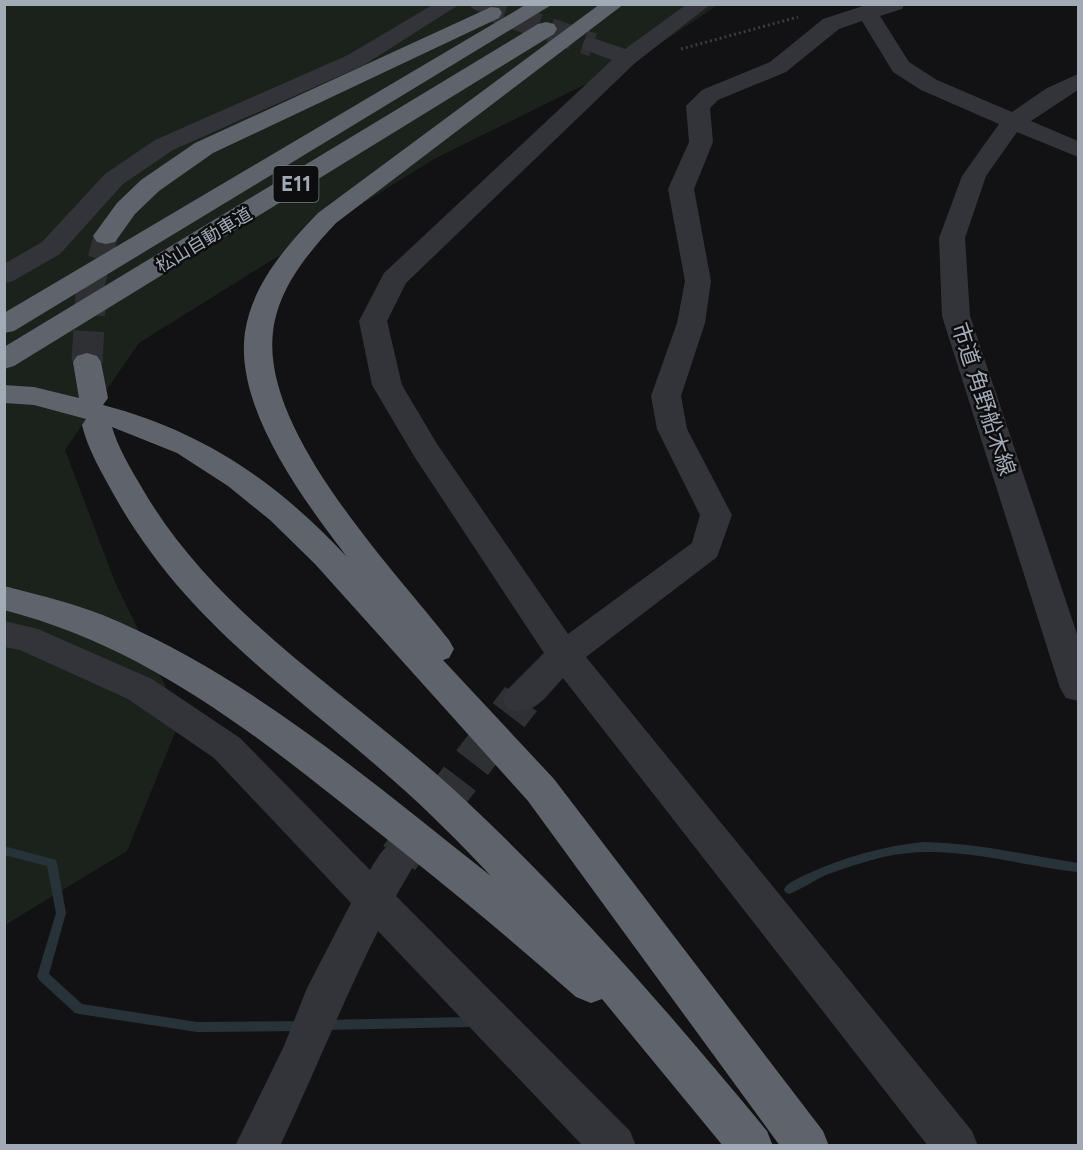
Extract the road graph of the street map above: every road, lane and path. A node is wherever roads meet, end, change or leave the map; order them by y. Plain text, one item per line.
1 (450, 4) edge
2 (509, 4) edge
3 (543, 4) edge
4 (586, 4) edge
5 (614, 4) edge
6 (701, 4) edge
7 (894, 4) edge
8 (866, 11) junction
9 (802, 16) dead end
10 (593, 45) tunnel mouth
11 (627, 58) junction
12 (1078, 81) edge
13 (1012, 123) junction
14 (1078, 150) edge
15 (106, 236) tunnel mouth
16 (4, 275) edge
17 (4, 325) edge
18 (4, 360) edge
19 (87, 362) tunnel mouth
20 (4, 394) edge
21 (4, 598) edge
22 (4, 634) edge
23 (564, 655) junction
24 (1078, 688) edge
25 (521, 699) tunnel mouth
26 (541, 790) junction
27 (399, 858) tunnel mouth
28 (373, 899) junction
29 (723, 1111) junction
30 (257, 1146) edge
31 (614, 1146) edge
32 (751, 1146) edge
33 (807, 1146) edge
34 (956, 1146) edge

1 - 16 street
2 - 15 highway
3 - 17 highway, 松山自動車道 / E11
4 - 18 highway, 松山自動車道 / E11
5 - 26 highway
6 - 11 street
7 - 8 street
8 - 13 street
8 - 23 street
9 - 11 path
10 - 11 street
11 - 23 street
12 - 13 street, 市道 角野船木線
13 - 14 street
13 - 24 street, 市道 角野船木線
19 - 29 highway
20 - 26 highway
21 - 29 highway
22 - 28 street
23 - 25 street
23 - 34 street
26 - 33 highway
27 - 28 street
28 - 30 street
28 - 31 street
29 - 32 highway

